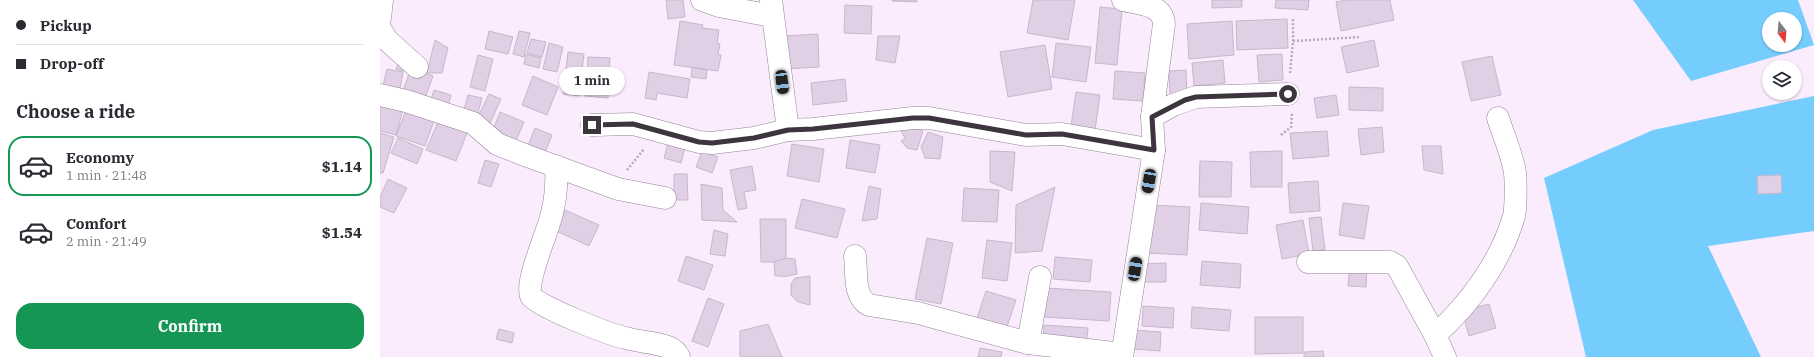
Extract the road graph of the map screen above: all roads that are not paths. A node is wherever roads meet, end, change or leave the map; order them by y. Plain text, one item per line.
1 (382, 0) edge
2 (702, 0) edge
3 (1123, 0) edge
4 (771, 8) edge
5 (380, 18) edge
6 (380, 29) edge
7 (417, 67) dead end
8 (1288, 94) road end
9 (380, 95) edge
10 (1152, 117) junction
11 (1498, 118) dead end
12 (592, 125) dead end
13 (788, 130) junction
14 (1154, 150) junction
15 (556, 166) junction
16 (665, 198) dead end
17 (856, 256) dead end
18 (1308, 262) dead end
19 (1040, 277) dead end
20 (1435, 335) junction
21 (1028, 343) junction
22 (1122, 356) edge
23 (679, 357) edge
24 (1445, 357) edge

1 - 5 street
2 - 4 street
3 - 10 street
4 - 13 street
6 - 7 street
8 - 10 street
9 - 15 street
10 - 14 street
11 - 20 street
12 - 13 street
13 - 14 street
14 - 22 street
15 - 16 street
15 - 23 street
17 - 21 street
18 - 20 street
19 - 21 street
20 - 24 street
21 - 22 street

